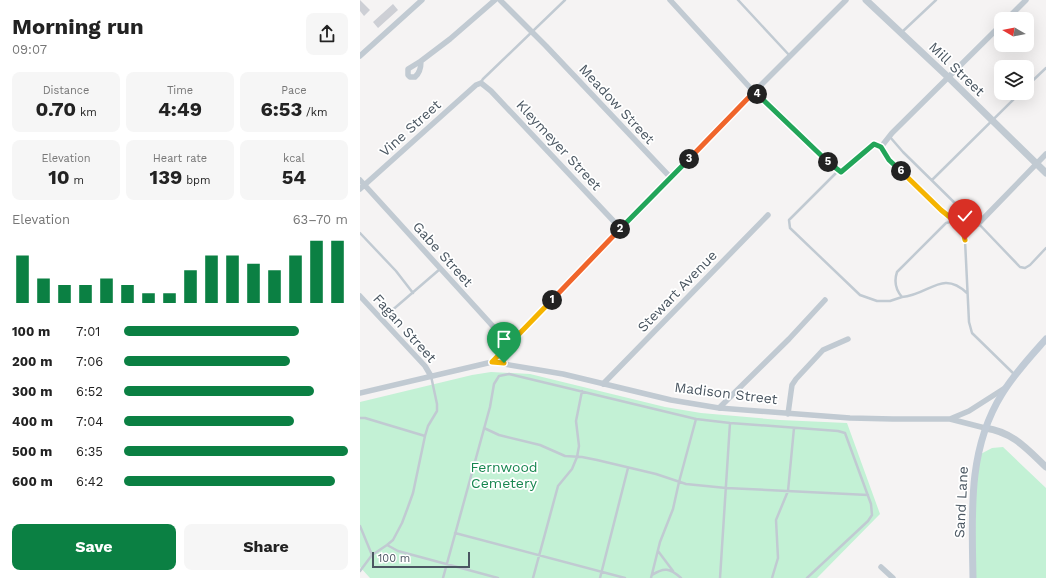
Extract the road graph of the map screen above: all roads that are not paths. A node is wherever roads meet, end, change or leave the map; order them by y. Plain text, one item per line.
1 (422, 0) edge
2 (495, 0) edge
3 (500, 0) edge
4 (565, 0) edge
5 (670, 0) edge
6 (738, 0) edge
7 (846, 0) edge
8 (866, 0) edge
9 (936, 0) edge
10 (1026, 0) edge
11 (1014, 12) edge
12 (530, 30) junction
13 (994, 32) edge
14 (900, 33) junction
15 (360, 56) edge
16 (790, 57) junction
17 (421, 61) dead end
18 (1046, 68) edge
19 (948, 77) junction
20 (1034, 79) edge
21 (479, 84) junction
22 (754, 92) junction
23 (1013, 100) edge
24 (992, 120) junction
25 (889, 137) junction
26 (881, 147) junction
27 (1046, 154) edge
28 (1036, 164) junction
29 (832, 166) joint
30 (839, 170) junction
31 (1046, 174) edge
32 (670, 178) junction
33 (932, 180) junction
34 (361, 185) edge
35 (768, 215) dead end
36 (955, 220) junction
37 (978, 224) junction
38 (621, 229) junction
39 (360, 233) edge
40 (1046, 248) edge
41 (440, 268) junction
42 (413, 293) junction
43 (967, 293) junction
44 (360, 296) edge
45 (902, 296) junction
46 (825, 300) dead end
47 (381, 319) junction
48 (848, 338) dead end
49 (1046, 339) edge
50 (509, 344) junction
51 (492, 362) junction
52 (1015, 375) junction
53 (431, 376) junction
54 (603, 384) junction
55 (1007, 386) junction
56 (582, 391) junction
57 (360, 393) edge
58 (719, 408) junction
59 (788, 414) junction
60 (360, 418) edge
61 (696, 419) junction
62 (950, 419) junction
63 (730, 423) junction
64 (484, 428) junction
65 (794, 428) junction
66 (985, 428) junction
67 (425, 436) junction
68 (577, 457) junction
69 (1046, 467) edge
70 (628, 468) junction
71 (679, 482) junction
72 (726, 488) junction
73 (788, 491) junction
74 (868, 495) junction
75 (360, 526) edge
76 (455, 533) junction
77 (388, 545) junction
78 (658, 551) junction
79 (372, 555) junction
80 (539, 555) junction
81 (447, 564) junction
82 (882, 567) dead end
83 (360, 571) edge
84 (601, 572) junction
85 (674, 572) junction
86 (651, 577) edge
87 (443, 578) edge
88 (498, 578) edge
89 (533, 578) edge
90 (600, 578) edge
91 (625, 578) edge
92 (681, 578) edge
93 (720, 578) edge
94 (772, 578) edge
95 (807, 578) edge
96 (893, 578) edge
97 (973, 578) edge

1 - 15 street
2 - 17 street
3 - 12 street
4 - 12 lane
5 - 22 street
6 - 16 lane
7 - 16 street
8 - 14 street, Mill Street
9 - 14 lane
10 - 11 street
12 - 21 lane
12 - 32 street, Meadow Street
13 - 19 street
14 - 19 street, Mill Street
16 - 22 street
18 - 20 lane
19 - 24 street, Mill Street
19 - 25 street
21 - 34 street, Vine Street
21 - 38 street, Kleymeyer Street
22 - 29 street
22 - 32 street
23 - 24 lane
24 - 28 street, Mill Street
24 - 33 lane
25 - 26 street
25 - 33 lane
26 - 30 lane
26 - 36 lane
27 - 28 street
28 - 31 street, Mill Street
28 - 37 street
29 - 30 lane
30 - 45 lane
32 - 38 street
33 - 37 lane
34 - 41 street, Gabe Street
35 - 54 street, Stewart Avenue
36 - 43 lane
36 - 45 lane
37 - 40 lane
38 - 50 street
39 - 42 lane
41 - 42 lane
41 - 50 street, Gabe Street
42 - 47 lane
43 - 45 lane
43 - 52 lane
44 - 47 street, Fagan Street
46 - 58 street
47 - 53 street, Fagan Street
48 - 59 street
49 - 52 main road
50 - 51 street
51 - 53 street, Madison Street
51 - 54 street, Madison Street
52 - 55 main road
53 - 57 street, Madison Street
53 - 67 lane
54 - 58 street, Madison Street
55 - 62 street
55 - 66 main road
56 - 61 lane
56 - 64 lane
56 - 68 lane
58 - 59 street, Madison Street
59 - 62 street, Madison Street
60 - 67 lane
61 - 63 lane
61 - 71 lane
62 - 66 street, Madison Street
63 - 65 lane
63 - 72 lane
64 - 68 lane
64 - 76 lane
65 - 73 lane
65 - 74 lane
66 - 69 street
66 - 97 main road, Sand Lane
67 - 77 lane
68 - 70 lane
68 - 80 lane
70 - 71 lane
70 - 84 lane
71 - 72 lane
71 - 78 lane
72 - 73 lane
72 - 93 lane
73 - 74 lane
73 - 94 lane
74 - 95 lane
75 - 79 lane
76 - 80 lane
76 - 81 lane
77 - 79 lane
77 - 81 lane
78 - 85 lane
78 - 86 lane
79 - 83 lane
80 - 84 lane
80 - 89 lane
81 - 87 lane
81 - 88 lane
82 - 96 street
84 - 90 lane
84 - 91 lane
85 - 86 lane
85 - 92 lane

